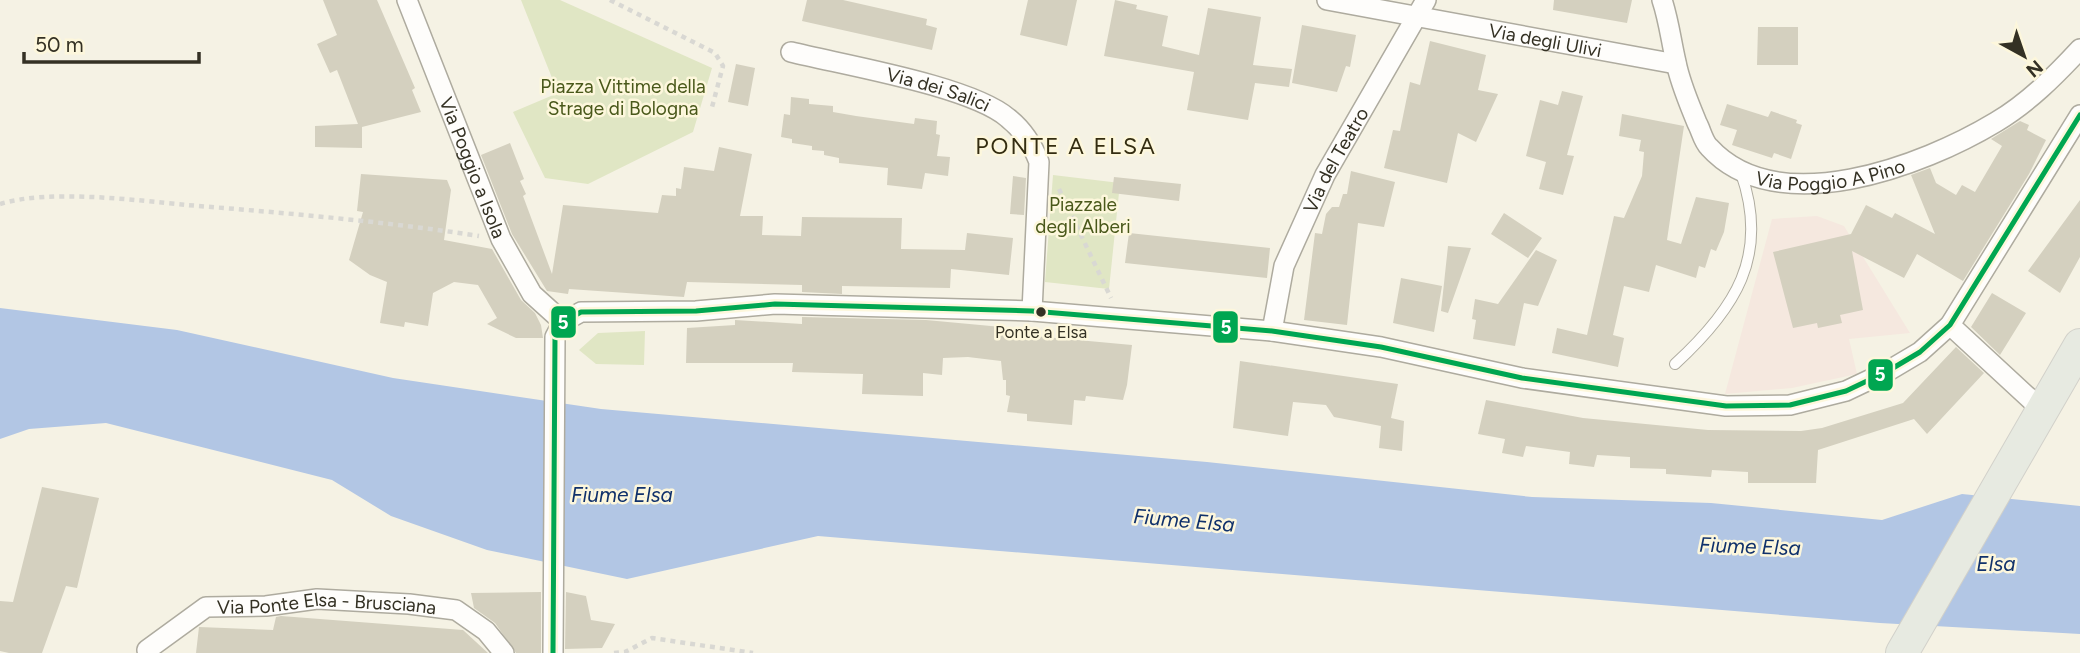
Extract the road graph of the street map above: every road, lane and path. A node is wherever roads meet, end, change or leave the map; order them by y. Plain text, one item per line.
1 (407, 0) edge
2 (610, 0) edge
3 (1327, 0) edge
4 (1662, 0) edge
5 (1421, 8) edge
6 (2080, 49) edge
7 (791, 52) dead end
8 (1676, 64) junction
9 (711, 111) dead end
10 (2080, 115) edge
11 (1039, 162) junction
12 (1741, 173) junction
13 (0, 204) edge
14 (501, 239) junction
15 (1032, 311) junction
16 (1123, 320) junction
17 (563, 322) junction
18 (1950, 324) junction
19 (1272, 331) junction
20 (2080, 345) edge
21 (1675, 364) dead end
22 (2035, 422) junction
23 (147, 650) dead end
24 (504, 653) edge
25 (553, 653) edge
26 (614, 653) edge
27 (753, 653) edge
28 (1902, 653) edge

1 - 14 street, Via Poggio a Isola
2 - 9 path
3 - 5 street, Via degli Ulivi
4 - 8 street, Via Poggio A Pino
5 - 8 street, Via degli Ulivi
5 - 19 street, Via del Teatro
6 - 12 street, Via Poggio A Pino
7 - 11 street, Via dei Salici
8 - 12 street, Via Poggio A Pino
10 - 18 street
11 - 15 street
11 - 16 path
12 - 21 lane
13 - 14 path
14 - 17 street, Via Poggio a Isola
15 - 16 street
15 - 17 street
16 - 19 street
17 - 25 street
18 - 19 street
18 - 22 street
20 - 22 main road
22 - 28 main road
23 - 24 street, Via Ponte Elsa - Brusciana
26 - 27 path

